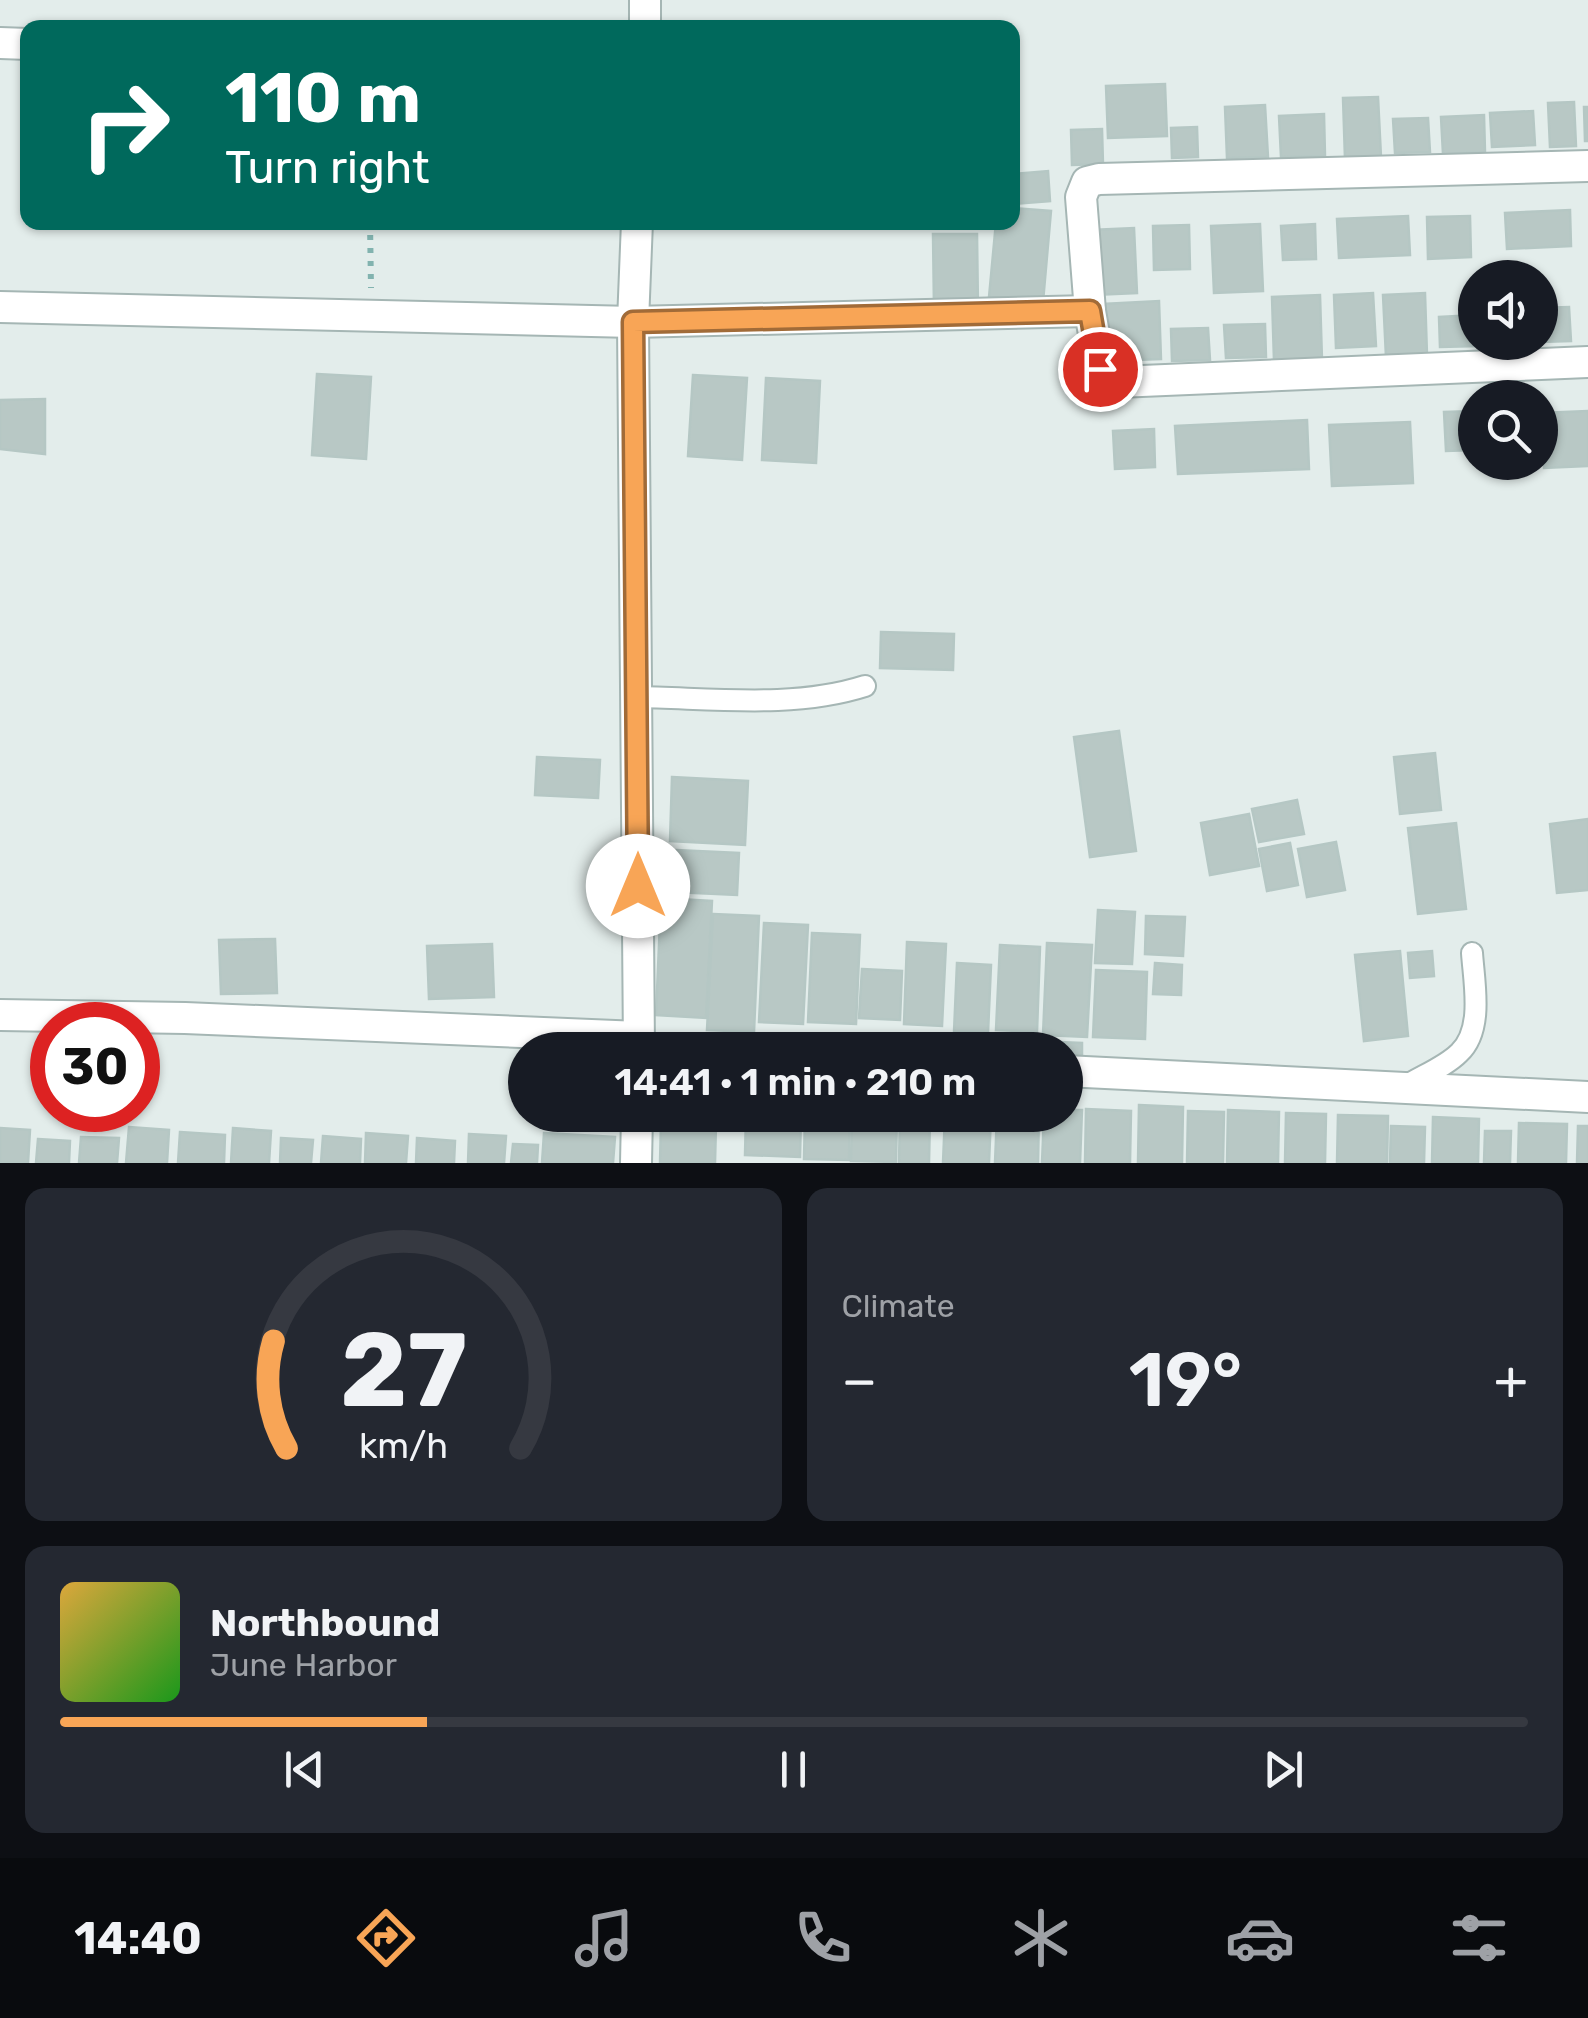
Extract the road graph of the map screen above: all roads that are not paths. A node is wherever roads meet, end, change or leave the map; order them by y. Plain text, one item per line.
1 (1588, 166) edge
2 (637, 230) edge
3 (0, 307) edge
4 (1090, 311) junction
5 (633, 322) junction
6 (1588, 362) edge
7 (865, 686) dead end
8 (636, 697) junction
9 (1472, 953) dead end
10 (0, 1015) edge
11 (639, 1032) edge
12 (508, 1036) edge
13 (1083, 1073) edge
14 (1401, 1088) junction
15 (1588, 1097) edge
16 (637, 1132) edge
17 (636, 1163) edge

1 - 4 street
2 - 5 street
3 - 5 street
4 - 5 street
4 - 6 street
5 - 8 street
7 - 8 lane
8 - 11 street
9 - 14 lane
10 - 12 street
13 - 14 street
14 - 15 street
16 - 17 street

